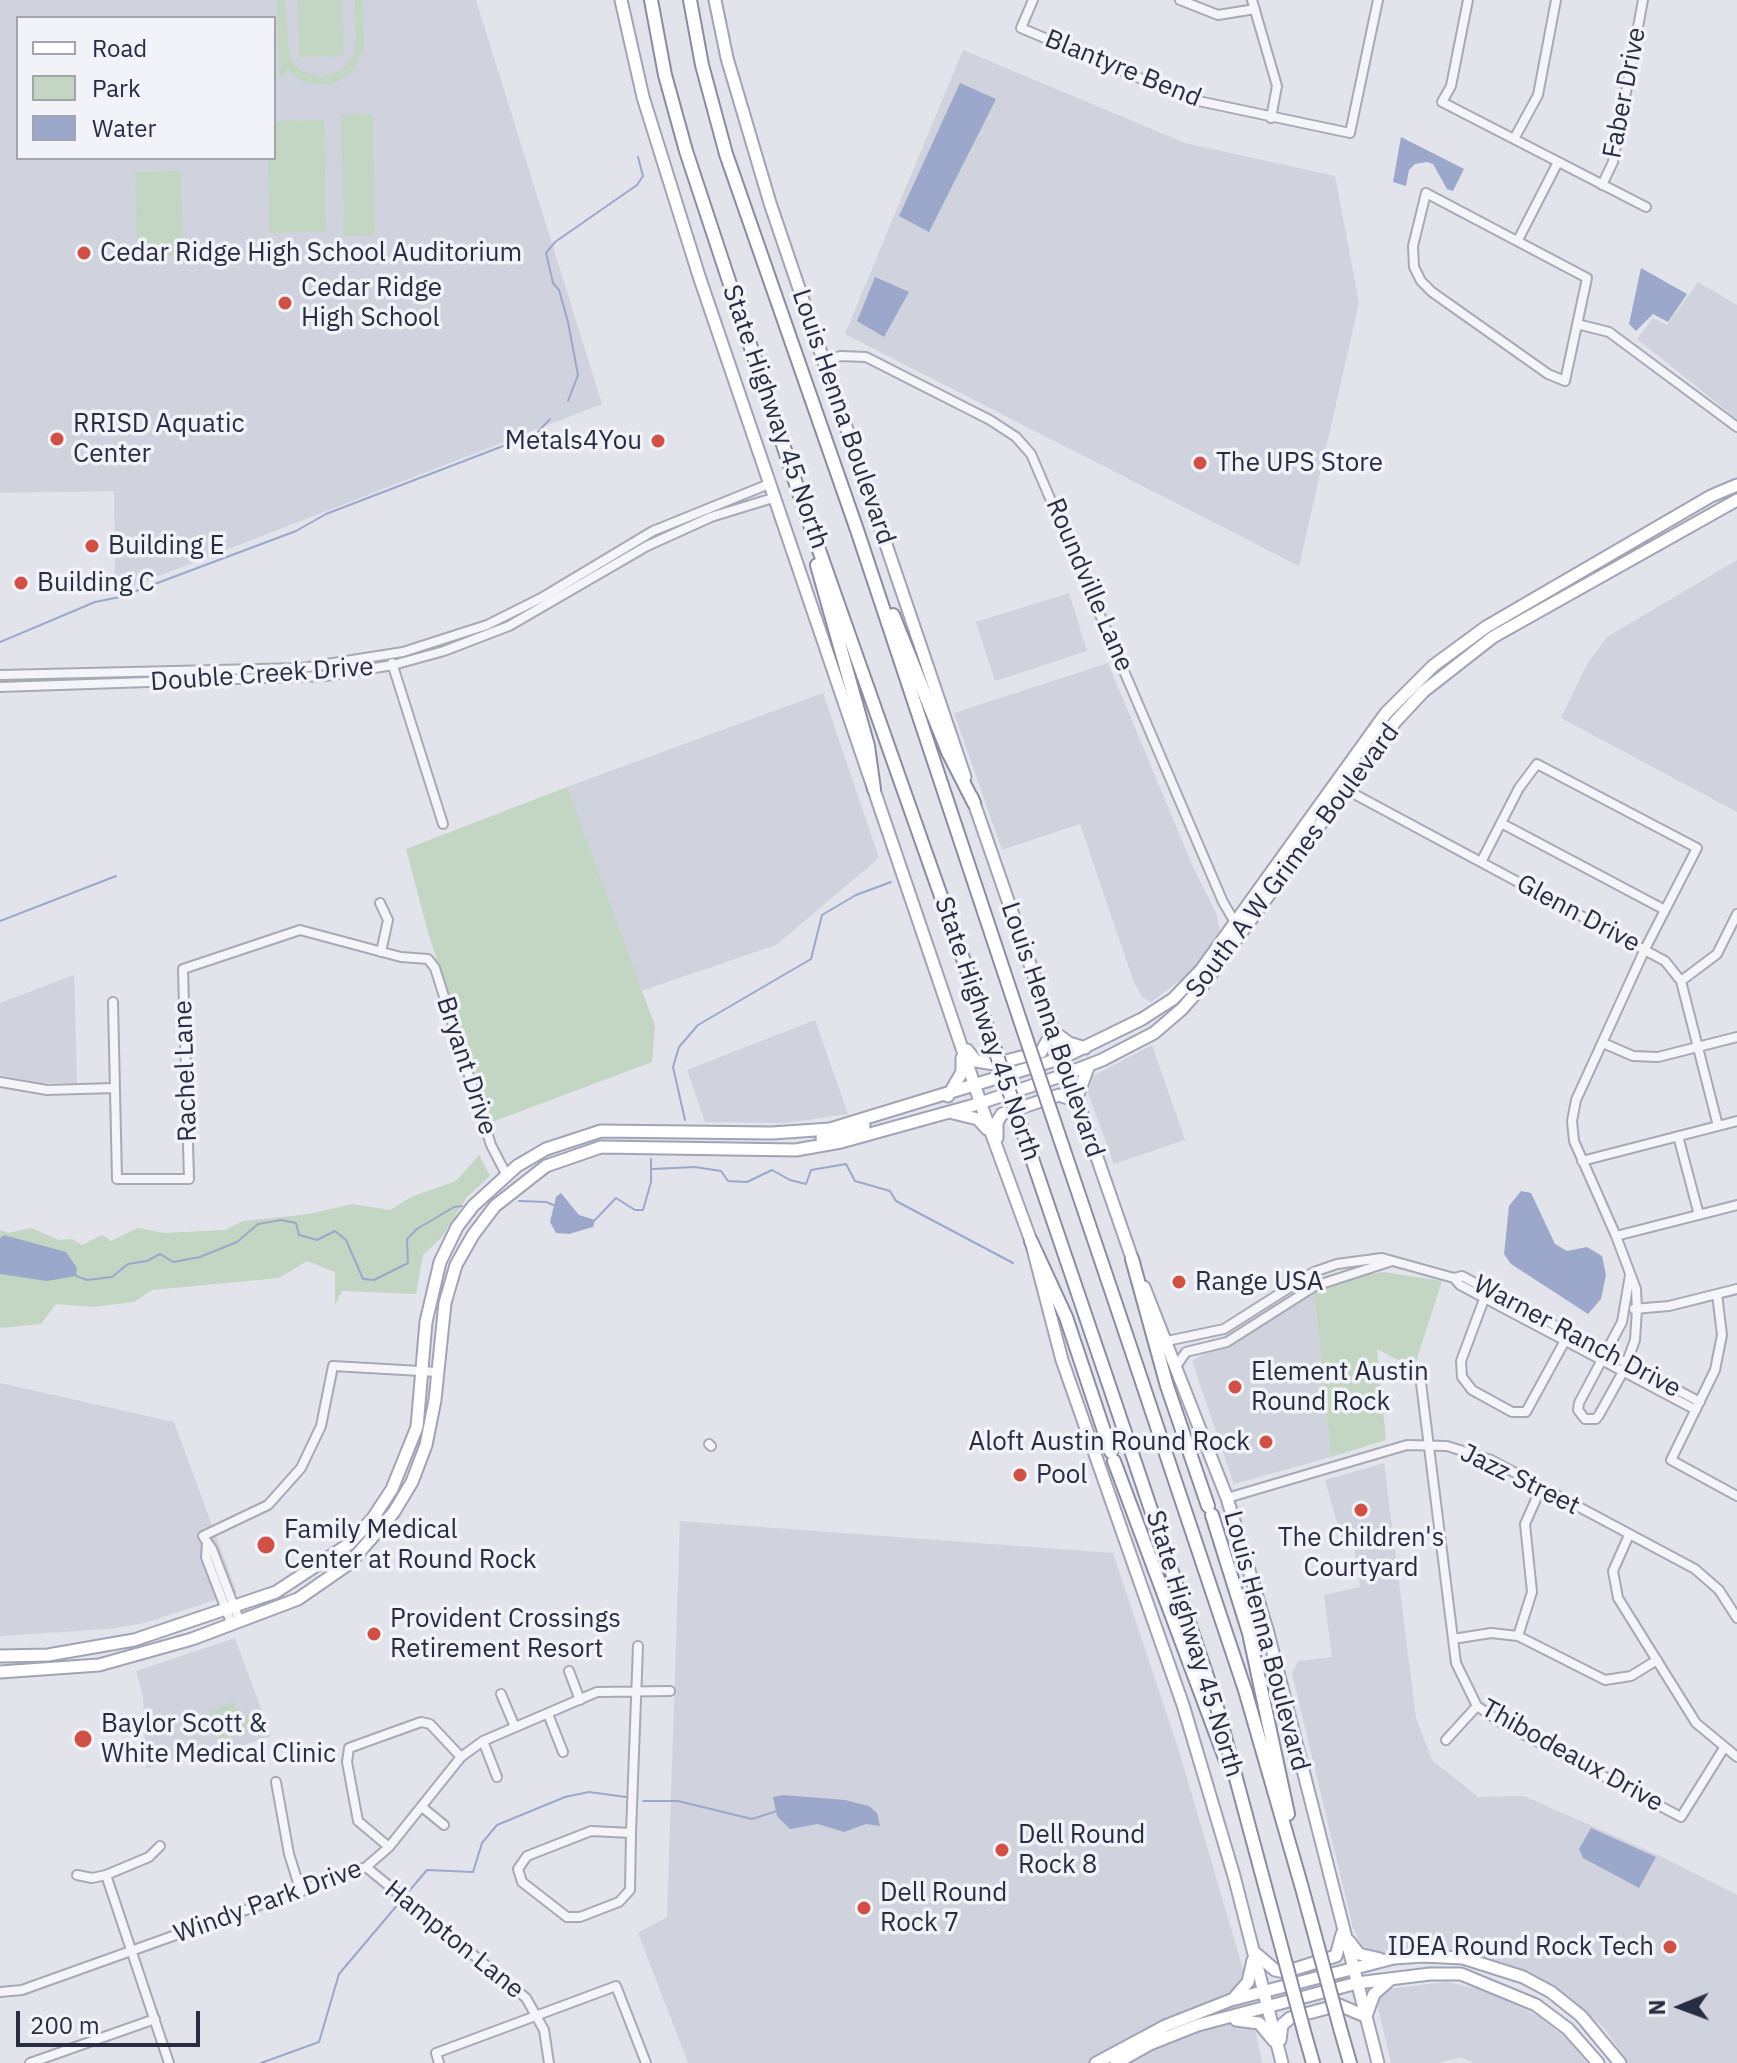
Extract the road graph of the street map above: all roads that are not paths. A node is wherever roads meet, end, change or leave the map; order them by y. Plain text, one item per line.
1 (621, 0) edge
2 (650, 0) edge
3 (690, 0) edge
4 (699, 0) edge
5 (715, 0) edge
6 (1033, 0) edge
7 (1180, 0) edge
8 (1378, 0) edge
9 (1468, 0) edge
10 (1556, 0) edge
11 (1643, 0) edge
12 (1254, 5) edge
13 (702, 65) junction
14 (1271, 118) junction
15 (1514, 139) junction
16 (1558, 162) junction
17 (1602, 185) junction
18 (1646, 207) dead end
19 (1518, 240) junction
20 (1577, 324) junction
21 (824, 360) junction
22 (1737, 427) edge
23 (769, 484) junction
24 (1737, 485) edge
25 (800, 496) junction
26 (773, 498) junction
27 (1737, 500) edge
28 (701, 510) junction
29 (1687, 510) junction
30 (857, 530) junction
31 (1677, 534) junction
32 (647, 546) junction
33 (1524, 605) junction
34 (1531, 616) junction
35 (390, 655) junction
36 (1451, 659) junction
37 (393, 665) junction
38 (0, 675) edge
39 (0, 687) edge
40 (1340, 787) junction
41 (874, 789) junction
42 (974, 803) junction
43 (1501, 823) junction
44 (443, 824) dead end
45 (1481, 862) junction
46 (380, 903) dead end
47 (1665, 910) junction
48 (1737, 914) edge
49 (1239, 926) junction
50 (1645, 949) junction
51 (381, 952) junction
52 (428, 959) joint
53 (1681, 981) junction
54 (113, 1002) dead end
55 (1159, 1010) junction
56 (1048, 1016) junction
57 (1054, 1032) junction
58 (1737, 1037) edge
59 (1603, 1043) junction
60 (962, 1045) junction
61 (1697, 1047) junction
62 (1085, 1048) junction
63 (1125, 1049) junction
64 (1062, 1058) junction
65 (1089, 1065) junction
66 (1066, 1074) junction
67 (0, 1082) edge
68 (976, 1087) junction
69 (115, 1088) junction
70 (948, 1096) junction
71 (1076, 1101) junction
72 (981, 1103) junction
73 (949, 1113) junction
74 (863, 1119) junction
75 (1737, 1121) edge
76 (1718, 1126) junction
77 (656, 1130) junction
78 (991, 1133) junction
79 (1678, 1136) junction
80 (655, 1147) junction
81 (998, 1148) junction
82 (796, 1150) junction
83 (1582, 1161) junction
84 (506, 1174) junction
85 (1737, 1205) edge
86 (1699, 1215) junction
87 (1616, 1236) junction
88 (1031, 1241) junction
89 (1132, 1259) junction
90 (1389, 1262) junction
91 (1630, 1275) junction
92 (1737, 1289) edge
93 (1486, 1293) junction
94 (1717, 1294) junction
95 (1276, 1295) junction
96 (1283, 1304) junction
97 (1626, 1308) junction
98 (1637, 1309) junction
99 (1568, 1336) junction
100 (1167, 1341) junction
101 (1605, 1356) junction
102 (1177, 1365) junction
103 (1625, 1367) junction
104 (424, 1372) junction
105 (438, 1372) junction
106 (1420, 1375) dead end
107 (1698, 1406) junction
108 (1429, 1444) junction
109 (1541, 1488) junction
110 (1737, 1496) edge
111 (1227, 1498) junction
112 (1629, 1535) junction
113 (230, 1607) junction
114 (1737, 1618) edge
115 (236, 1624) junction
116 (1518, 1636) junction
117 (1453, 1639) junction
118 (638, 1646) dead end
119 (0, 1656) edge
120 (1657, 1660) junction
121 (569, 1671) dead end
122 (0, 1672) edge
123 (637, 1689) junction
124 (670, 1691) dead end
125 (501, 1694) dead end
126 (580, 1700) junction
127 (1210, 1701) junction
128 (1477, 1706) junction
129 (548, 1714) junction
130 (515, 1727) junction
131 (1446, 1740) dead end
132 (483, 1741) junction
133 (1724, 1748) junction
134 (563, 1752) dead end
135 (461, 1757) junction
136 (1737, 1757) edge
137 (497, 1777) dead end
138 (276, 1782) dead end
139 (422, 1807) junction
140 (444, 1825) dead end
141 (631, 1833) junction
142 (160, 1846) dead end
143 (389, 1847) junction
144 (366, 1867) junction
145 (77, 1875) dead end
146 (106, 1875) junction
147 (1302, 1888) junction
148 (301, 1892) junction
149 (1343, 1930) junction
150 (131, 1951) junction
151 (1254, 1951) junction
152 (1394, 1958) junction
153 (1353, 1968) junction
154 (1397, 1976) junction
155 (1357, 1983) junction
156 (1265, 1990) junction
157 (0, 1992) edge
158 (1231, 2000) junction
159 (1269, 2006) junction
160 (538, 2015) junction
161 (1365, 2016) junction
162 (155, 2019) junction
163 (1219, 2020) junction
164 (1165, 2026) junction
165 (1150, 2044) junction
166 (1279, 2049) junction
167 (30, 2063) edge
168 (169, 2063) edge
169 (439, 2063) edge
170 (549, 2063) edge
171 (646, 2063) edge
172 (1096, 2063) edge
173 (1116, 2063) edge
174 (1282, 2063) edge
175 (1313, 2063) edge
176 (1350, 2063) edge
177 (1378, 2063) edge
178 (1598, 2063) edge
179 (1620, 2063) edge

1 - 23 main road
2 - 25 highway, State Highway 45 North
3 - 13 highway, State Highway 45 North
4 - 13 highway
5 - 21 main road, Louis Henna Boulevard
6 - 14 street, Blantyre Bend
7 - 12 street
8 - 14 street, Blantyre Bend
9 - 15 street
10 - 15 street
11 - 17 street, Faber Drive
12 - 14 street
13 - 30 highway, State Highway 45 North
15 - 16 street
16 - 17 street
16 - 19 street
17 - 18 street
19 - 20 street
19 - 20 street
20 - 22 street
21 - 42 main road, Louis Henna Boulevard
21 - 49 street, Roundville Lane
23 - 26 main road
23 - 28 street, Double Creek Drive
24 - 29 main road, South A W Grimes Boulevard
25 - 41 highway
25 - 127 highway, State Highway 45 North, bridge
26 - 32 street, Double Creek Drive
26 - 41 main road
27 - 31 main road, South A W Grimes Boulevard
28 - 32 street
28 - 35 street, Double Creek Drive
29 - 31 main road
29 - 33 main road, South A W Grimes Boulevard
30 - 42 highway
30 - 147 highway, State Highway 45 North, bridge
31 - 34 main road, South A W Grimes Boulevard
32 - 37 street, Double Creek Drive
33 - 34 main road
33 - 36 main road, South A W Grimes Boulevard
34 - 36 main road, South A W Grimes Boulevard
35 - 37 street
35 - 38 street, Double Creek Drive
36 - 40 main road, South A W Grimes Boulevard
37 - 39 street, Double Creek Drive
37 - 44 street
40 - 45 street, Glenn Drive
40 - 49 main road, South A W Grimes Boulevard
41 - 60 main road
42 - 56 main road, Louis Henna Boulevard
43 - 45 street
43 - 47 street
43 - 47 street
45 - 50 street, Glenn Drive
46 - 51 street
47 - 50 street
48 - 53 street
49 - 55 main road, South A W Grimes Boulevard
49 - 63 main road, South A W Grimes Boulevard
50 - 53 street, Glenn Drive
50 - 59 street
51 - 52 street, Rachel Lane
51 - 69 street, Rachel Lane
52 - 84 street, Bryant Drive
53 - 61 street
54 - 69 street, Rachel Lane
55 - 62 main road, South A W Grimes Boulevard
55 - 63 main road
56 - 57 main road, Louis Henna Boulevard
56 - 60 main road
57 - 62 main road
57 - 64 main road, Louis Henna Boulevard
58 - 61 street
59 - 61 street
59 - 83 street
60 - 68 main road
60 - 70 main road
61 - 76 street
62 - 64 main road, South A W Grimes Boulevard
63 - 65 main road, South A W Grimes Boulevard
64 - 66 main road, Louis Henna Boulevard
64 - 68 main road, South A W Grimes Boulevard
65 - 66 main road, South A W Grimes Boulevard
65 - 71 main road
66 - 71 main road, Louis Henna Boulevard
66 - 72 main road, South A W Grimes Boulevard
67 - 69 street
68 - 70 main road, South A W Grimes Boulevard
68 - 72 main road
70 - 74 main road, South A W Grimes Boulevard
71 - 81 main road
71 - 89 main road, Louis Henna Boulevard
72 - 73 main road, South A W Grimes Boulevard
72 - 78 main road
73 - 78 main road
73 - 82 main road, South A W Grimes Boulevard
74 - 77 main road, South A W Grimes Boulevard
74 - 82 main road
75 - 76 street
76 - 79 street
77 - 80 street
77 - 84 main road, South A W Grimes Boulevard
78 - 81 main road
79 - 83 street
79 - 86 street
80 - 82 main road, South A W Grimes Boulevard
80 - 105 main road, South A W Grimes Boulevard
81 - 88 main road
83 - 87 street
84 - 104 main road, South A W Grimes Boulevard
85 - 86 street
86 - 87 street
87 - 91 street
88 - 127 highway
88 - 151 main road
89 - 100 main road, Louis Henna Boulevard
89 - 147 highway
90 - 93 street, Warner Ranch Drive
90 - 95 street, Warner Ranch Drive
90 - 96 street, Warner Ranch Drive
91 - 97 street
91 - 98 street
92 - 94 street
93 - 99 street, Warner Ranch Drive
93 - 99 street
94 - 98 street
94 - 107 street
95 - 96 street
95 - 100 street, Warner Ranch Drive
96 - 102 street, Warner Ranch Drive
97 - 98 street
97 - 101 street
98 - 103 street
99 - 101 street, Warner Ranch Drive
100 - 102 main road, Louis Henna Boulevard
101 - 103 street, Warner Ranch Drive
101 - 103 street
102 - 111 main road, Louis Henna Boulevard
103 - 107 street, Warner Ranch Drive
104 - 105 street
104 - 113 main road, South A W Grimes Boulevard
104 - 113 street
105 - 115 main road, South A W Grimes Boulevard
106 - 108 street, Thibodeaux Drive
107 - 110 street
108 - 109 street, Jazz Street
108 - 111 street, Jazz Street
108 - 117 street, Thibodeaux Drive
109 - 112 street, Jazz Street
109 - 116 street
111 - 149 main road, Louis Henna Boulevard
112 - 114 street, Jazz Street
112 - 120 street
113 - 115 street
113 - 119 main road, South A W Grimes Boulevard
115 - 122 main road, South A W Grimes Boulevard
116 - 117 street
116 - 120 street
117 - 128 street, Thibodeaux Drive
118 - 123 street
120 - 133 street
121 - 126 street
123 - 124 street, Windy Park Drive
123 - 126 street, Windy Park Drive
123 - 141 street
125 - 130 street
126 - 129 street, Windy Park Drive
127 - 175 highway, State Highway 45 North, bridge
128 - 131 street
128 - 133 street, Thibodeaux Drive
129 - 130 street, Windy Park Drive
129 - 134 street
130 - 132 street, Windy Park Drive
132 - 135 street, Windy Park Drive
132 - 137 street
133 - 136 street
135 - 139 street, Windy Park Drive
135 - 143 street
138 - 148 street
139 - 140 street
139 - 143 street, Windy Park Drive
141 - 141 street
142 - 146 street
143 - 144 street, Windy Park Drive
144 - 148 street, Windy Park Drive
144 - 160 street, Hampton Lane
145 - 146 street
146 - 150 street
147 - 176 highway, State Highway 45 North, bridge
148 - 150 street, Windy Park Drive
149 - 151 main road
149 - 152 main road
149 - 153 main road, Louis Henna Boulevard
150 - 157 street, Windy Park Drive
150 - 162 street
151 - 156 main road
151 - 158 main road
152 - 153 main road
152 - 179 main road
153 - 155 main road, Louis Henna Boulevard
153 - 156 main road
154 - 155 main road
154 - 161 main road
154 - 178 main road
155 - 159 main road
155 - 161 main road, Louis Henna Boulevard
156 - 158 main road
156 - 159 main road
158 - 164 main road
159 - 163 main road
159 - 166 main road
160 - 169 street
160 - 170 street, Hampton Lane
160 - 171 street
161 - 166 main road
161 - 177 main road, Louis Henna Boulevard
162 - 167 street
162 - 168 street
163 - 165 main road
163 - 166 main road
164 - 165 main road
164 - 172 main road
165 - 173 main road
166 - 174 main road

